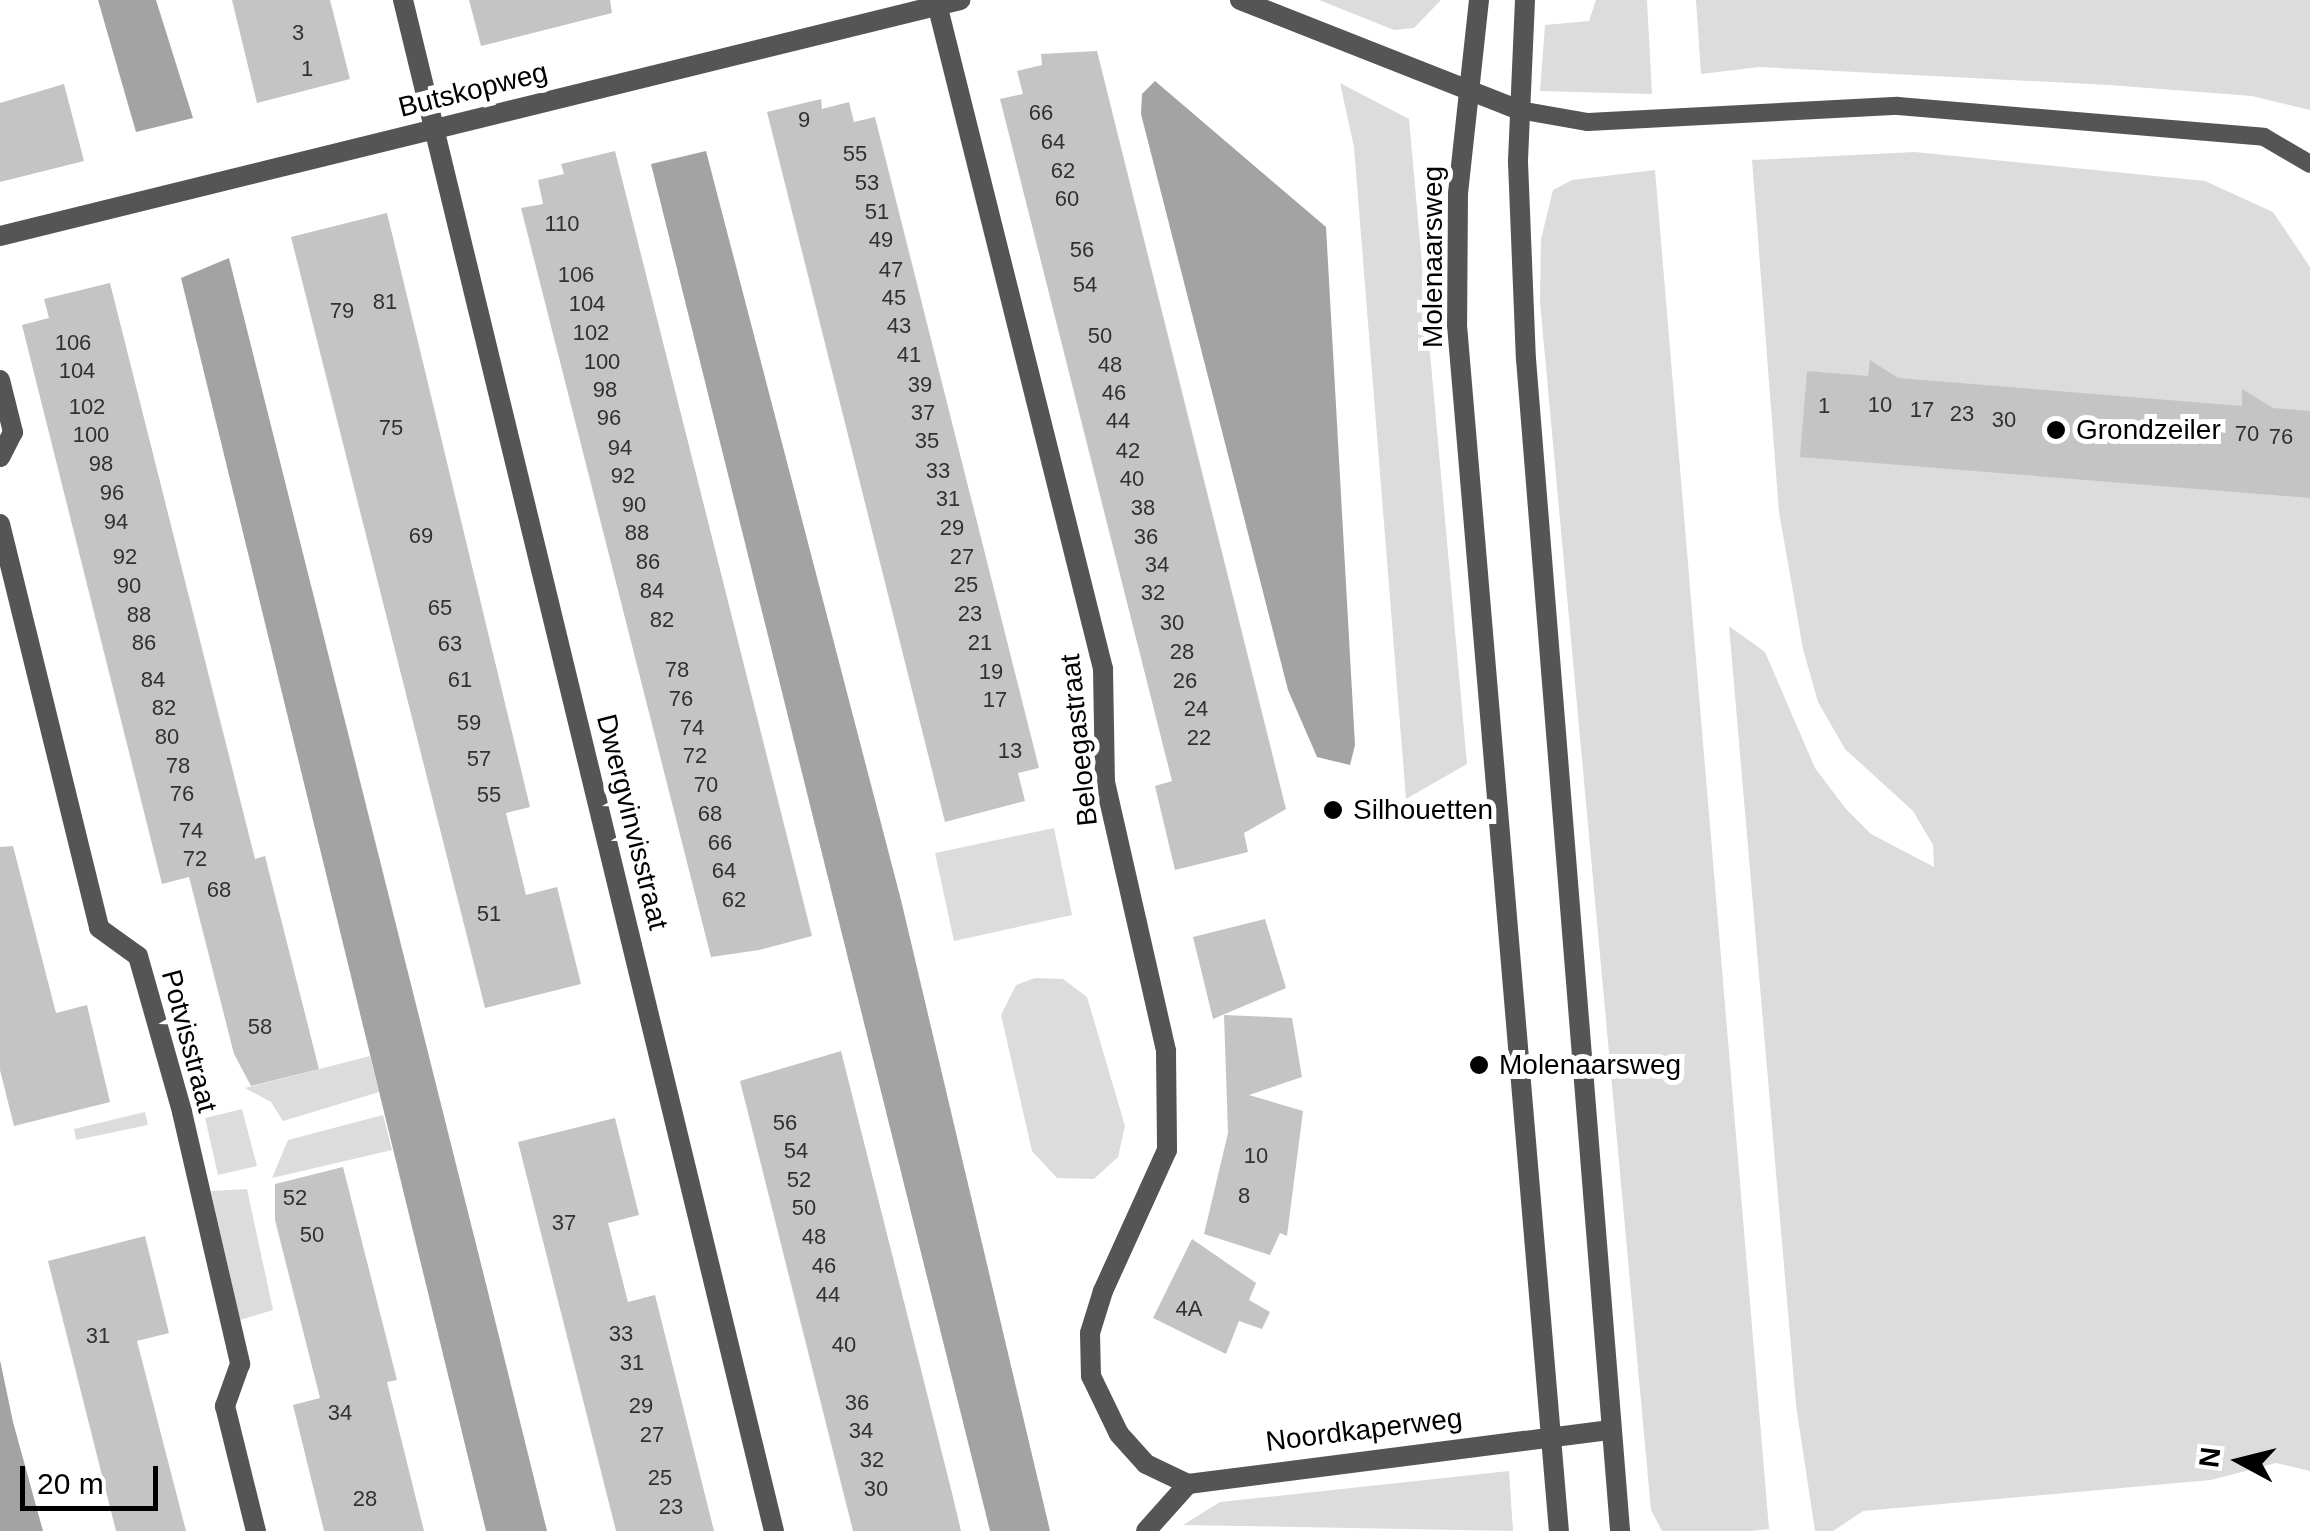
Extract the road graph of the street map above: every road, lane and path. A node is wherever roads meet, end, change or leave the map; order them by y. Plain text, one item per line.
1 (403, 0) edge
2 (960, 0) edge
3 (1240, 0) edge
4 (1478, 0) edge
5 (1524, 0) edge
6 (937, 2) edge
7 (1466, 89) junction
8 (1519, 110) junction
9 (434, 128) junction
10 (2310, 164) edge
11 (0, 236) edge
12 (0, 380) edge
13 (0, 457) edge
14 (0, 524) edge
15 (1611, 1430) junction
16 (1551, 1436) junction
17 (1188, 1484) junction
18 (1558, 1522) edge
19 (256, 1531) edge
20 (774, 1531) edge
21 (1146, 1531) edge
22 (1620, 1531) edge

1 - 9 street, Dwergvinvisstraat
2 - 6 street, Butskopweg
3 - 7 street
4 - 7 street, Molenaarsweg
5 - 8 street
6 - 9 street, Butskopweg
6 - 17 street, Beloegastraat
7 - 8 street
7 - 16 street, Molenaarsweg
8 - 10 lane
8 - 15 street
9 - 11 street, Butskopweg
9 - 20 street, Dwergvinvisstraat
12 - 13 street
14 - 19 street, Potvisstraat
15 - 16 street, Noordkaperweg
15 - 22 street
16 - 17 street, Noordkaperweg
16 - 18 street, Molenaarsweg
17 - 21 street

